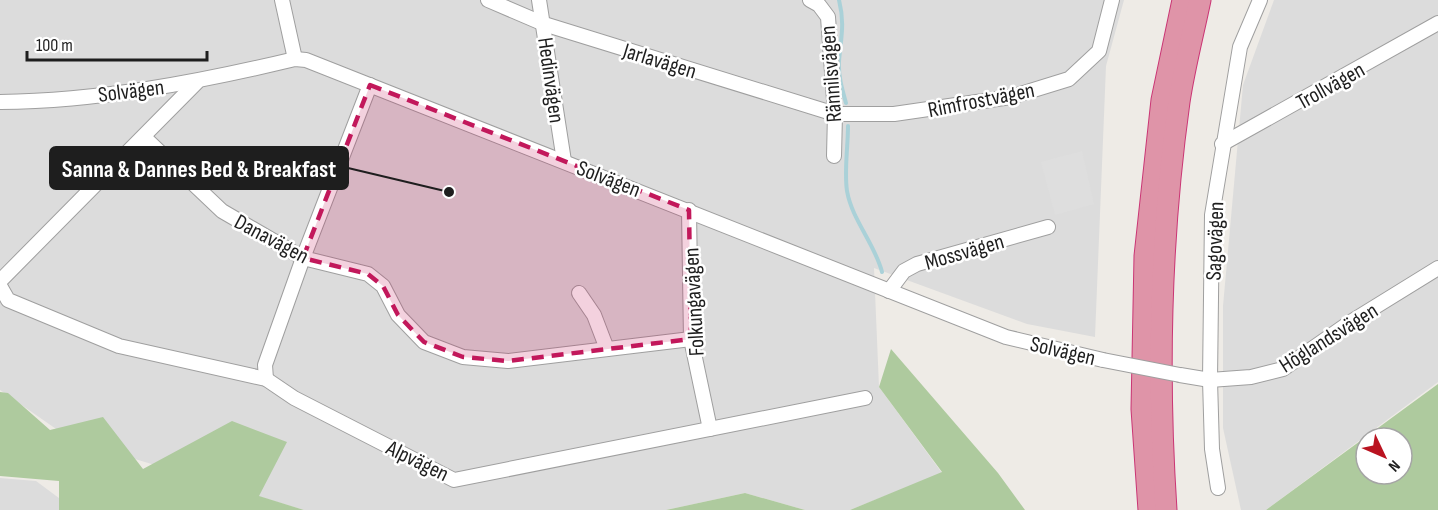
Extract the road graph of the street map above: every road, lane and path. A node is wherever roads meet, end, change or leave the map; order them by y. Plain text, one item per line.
1 (282, 0) edge
2 (488, 0) edge
3 (539, 0) edge
4 (810, 0) edge
5 (1112, 0) edge
6 (1183, 0) edge
7 (1200, 0) edge
8 (1260, 0) edge
9 (1438, 23) edge
10 (544, 24) junction
11 (295, 59) junction
12 (197, 82) junction
13 (370, 85) junction
14 (0, 102) edge
15 (835, 114) junction
16 (144, 137) junction
17 (1222, 144) junction
18 (834, 156) dead end
19 (564, 161) junction
20 (689, 210) junction
21 (1048, 226) dead end
22 (303, 258) junction
23 (1438, 268) edge
24 (0, 283) edge
25 (889, 291) junction
26 (579, 293) dead end
27 (691, 339) junction
28 (607, 349) junction
29 (266, 379) junction
30 (1210, 380) junction
31 (865, 398) dead end
32 (710, 429) junction
33 (1218, 488) dead end
34 (1149, 510) edge
35 (1166, 510) edge

1 - 11 street
2 - 10 street, Jarlavägen
3 - 10 street, Hedinvägen
4 - 15 street, Rännilsvägen
5 - 15 street, Rimfrostvägen
6 - 34 highway
7 - 35 highway
8 - 17 street, Sagovägen
9 - 17 street, Trollvägen
10 - 15 street, Jarlavägen
10 - 19 street, Hedinvägen
11 - 12 street, Solvägen
11 - 13 street, Solvägen
12 - 14 street, Solvägen
12 - 16 street
13 - 19 street, Solvägen
13 - 22 street
15 - 18 street, Rännilsvägen
16 - 22 street, Danavägen
16 - 24 street
17 - 30 street, Sagovägen
19 - 20 street, Solvägen
20 - 25 street, Solvägen
20 - 27 street, Folkungavägen
21 - 25 street, Mossvägen
22 - 28 street, Danavägen
22 - 29 street
23 - 30 street, Höglandsvägen
24 - 29 street, Alpvägen
25 - 30 street, Solvägen, bridge
26 - 28 street
27 - 28 street, Danavägen
27 - 32 street, Folkungavägen
29 - 32 street, Alpvägen
30 - 33 street, Sagovägen
31 - 32 street, Alpvägen

